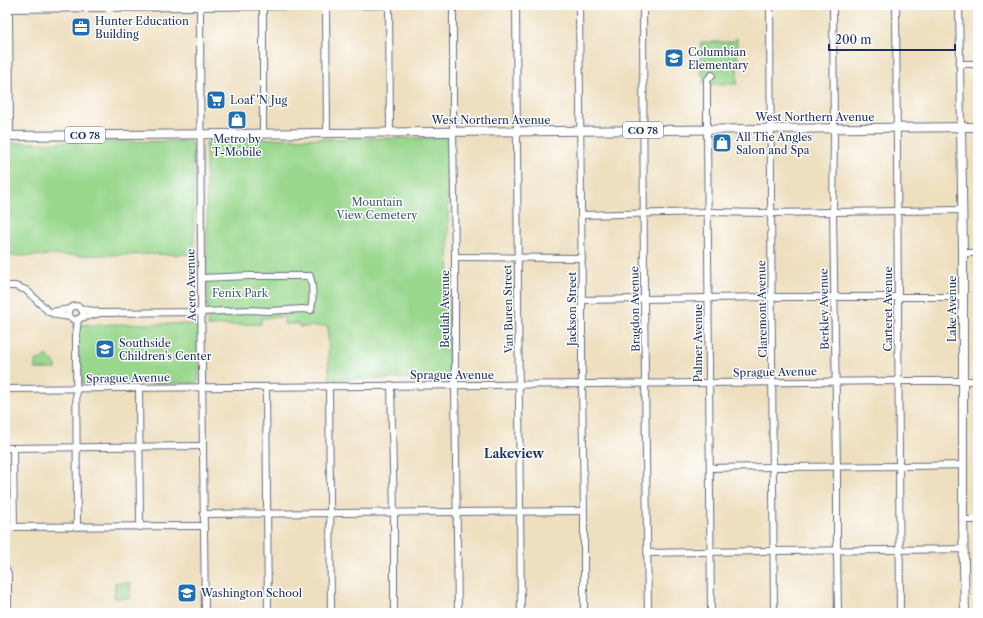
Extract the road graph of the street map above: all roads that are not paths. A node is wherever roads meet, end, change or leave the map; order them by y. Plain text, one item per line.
1 (389, 5) edge
2 (453, 5) edge
3 (516, 5) edge
4 (579, 5) edge
5 (643, 5) edge
6 (770, 5) edge
7 (833, 5) edge
8 (896, 5) edge
9 (959, 5) edge
10 (200, 6) edge
11 (263, 6) edge
12 (326, 6) edge
13 (7, 9) edge
14 (959, 64) junction
15 (978, 64) edge
16 (712, 75) dead end
17 (897, 127) junction
18 (961, 127) junction
19 (978, 127) edge
20 (771, 128) junction
21 (834, 128) junction
22 (707, 129) junction
23 (580, 130) junction
24 (644, 130) junction
25 (516, 131) junction
26 (390, 132) junction
27 (453, 132) junction
28 (326, 133) junction
29 (200, 134) junction
30 (263, 134) junction
31 (8, 136) edge
32 (962, 210) junction
33 (897, 211) junction
34 (707, 212) junction
35 (833, 212) junction
36 (644, 213) junction
37 (771, 213) junction
38 (581, 215) junction
39 (963, 253) junction
40 (978, 253) edge
41 (455, 257) junction
42 (517, 257) junction
43 (582, 258) junction
44 (201, 278) junction
45 (5, 286) edge
46 (898, 296) junction
47 (771, 297) junction
48 (963, 297) junction
49 (708, 298) junction
50 (834, 298) junction
51 (644, 299) junction
52 (582, 300) junction
53 (70, 309) junction
54 (81, 309) junction
55 (50, 312) junction
56 (201, 312) junction
57 (100, 313) junction
58 (75, 318) junction
59 (898, 380) junction
60 (963, 380) junction
61 (978, 381) edge
62 (772, 382) junction
63 (835, 382) junction
64 (708, 383) junction
65 (519, 384) junction
66 (582, 384) junction
67 (645, 384) junction
68 (391, 385) junction
69 (455, 385) junction
70 (329, 386) junction
71 (202, 387) junction
72 (266, 387) junction
73 (139, 388) junction
74 (5, 389) edge
75 (76, 389) junction
76 (140, 446) junction
77 (203, 446) junction
78 (76, 447) junction
79 (5, 448) edge
80 (13, 448) junction
81 (964, 465) junction
82 (772, 466) junction
83 (899, 466) junction
84 (837, 467) junction
85 (710, 468) junction
86 (520, 511) junction
87 (584, 511) junction
88 (394, 512) junction
89 (456, 512) junction
90 (330, 513) junction
91 (203, 514) junction
92 (267, 514) junction
93 (963, 520) junction
94 (978, 520) edge
95 (203, 526) junction
96 (5, 527) edge
97 (14, 527) junction
98 (77, 527) junction
99 (140, 527) junction
100 (964, 549) junction
101 (773, 550) junction
102 (837, 550) junction
103 (900, 550) junction
104 (710, 551) junction
105 (648, 553) junction
106 (5, 567) edge
107 (8, 613) edge
108 (205, 613) edge
109 (268, 613) edge
110 (331, 613) edge
111 (394, 613) edge
112 (458, 613) edge
113 (521, 613) edge
114 (584, 613) edge
115 (648, 613) edge
116 (711, 613) edge
117 (774, 613) edge
118 (838, 613) edge
119 (900, 613) edge
120 (965, 613) edge

1 - 12 street
1 - 26 street
2 - 27 street, Beulah Avenue
3 - 25 street, Van Buren Street
4 - 23 street, Jackson Street
5 - 24 street, Bragdon Avenue
6 - 20 street, Claremont Avenue
7 - 21 street, Berkley Avenue
8 - 17 street, Carteret Avenue
9 - 14 street, Lake Avenue
10 - 11 street
10 - 13 street
10 - 29 street, Acero Avenue
11 - 12 street
11 - 30 street
12 - 28 street
13 - 31 street
14 - 15 street
14 - 18 street, Lake Avenue
16 - 22 street, Palmer Avenue
17 - 18 main road, West Northern Avenue / CO 78
17 - 21 main road, West Northern Avenue / CO 78
17 - 33 street, Carteret Avenue
18 - 19 main road, West Northern Avenue / CO 78
18 - 32 main road, Lake Avenue
20 - 21 main road, West Northern Avenue / CO 78
20 - 22 main road, West Northern Avenue / CO 78
20 - 37 street, Claremont Avenue
21 - 35 street, Berkley Avenue
22 - 24 main road, West Northern Avenue / CO 78
22 - 34 street, Palmer Avenue
23 - 24 main road, West Northern Avenue / CO 78
23 - 25 main road, West Northern Avenue / CO 78
23 - 38 street, Jackson Street
24 - 36 street, Bragdon Avenue
25 - 27 main road, West Northern Avenue / CO 78
25 - 42 street, Van Buren Street
26 - 27 main road, West Northern Avenue / CO 78
26 - 28 main road, West Northern Avenue / CO 78
27 - 41 street, Beulah Avenue
28 - 30 main road, West Northern Avenue / CO 78
29 - 30 main road, West Northern Avenue / CO 78
29 - 31 main road, West Northern Avenue / CO 78
29 - 44 street, Acero Avenue
32 - 33 street
32 - 39 main road, Lake Avenue
33 - 35 street
33 - 46 street, Carteret Avenue
34 - 36 street
34 - 37 street
34 - 49 street, Palmer Avenue
35 - 37 street
35 - 50 street, Berkley Avenue
36 - 38 street
36 - 51 street, Bragdon Avenue
37 - 47 street, Claremont Avenue
38 - 43 street, Jackson Street
39 - 40 street
39 - 48 main road, Lake Avenue
41 - 42 street
41 - 69 street, Beulah Avenue
42 - 43 street
42 - 65 street, Van Buren Street
43 - 52 street, Jackson Street
44 - 56 street, Acero Avenue
44 - 56 street
45 - 55 street
46 - 48 street
46 - 50 street
46 - 59 street, Carteret Avenue
47 - 49 street
47 - 50 street
47 - 62 street, Claremont Avenue
48 - 60 main road, Lake Avenue
49 - 51 street
49 - 64 street, Palmer Avenue
50 - 63 street, Berkley Avenue
51 - 52 street
51 - 67 street, Bragdon Avenue
52 - 66 street, Jackson Street
53 - 54 street
53 - 55 street
53 - 58 street
54 - 57 street
54 - 58 street
55 - 58 street
56 - 57 street
56 - 71 street, Acero Avenue
57 - 58 street
58 - 75 street
59 - 60 street, Sprague Avenue
59 - 63 street, Sprague Avenue
59 - 83 street, Carteret Avenue
60 - 61 street, Sprague Avenue
60 - 81 main road, Lake Avenue
62 - 63 street, Sprague Avenue
62 - 64 street, Sprague Avenue
62 - 82 street, Claremont Avenue
63 - 84 street, Berkley Avenue
64 - 67 street, Sprague Avenue
64 - 85 street, Palmer Avenue
65 - 66 street, Sprague Avenue
65 - 69 street, Sprague Avenue
65 - 86 street, Van Buren Street
66 - 67 street, Sprague Avenue
66 - 87 street, Jackson Street
67 - 105 street, Bragdon Avenue
68 - 69 street, Sprague Avenue
68 - 70 street, Sprague Avenue
68 - 88 street
69 - 89 street, Beulah Avenue
70 - 72 street, Sprague Avenue
70 - 90 street
71 - 72 street, Sprague Avenue
71 - 73 street, Sprague Avenue
71 - 77 street, Acero Avenue
72 - 92 street
73 - 75 street, Sprague Avenue
73 - 76 street
74 - 75 street, Sprague Avenue
75 - 78 street
76 - 77 street
76 - 78 street
76 - 99 street
77 - 91 street, Acero Avenue
78 - 80 street
78 - 98 street
79 - 80 street
80 - 97 street
81 - 83 street
81 - 93 main road, Lake Avenue
82 - 84 street
82 - 85 street
82 - 101 street, Claremont Avenue
83 - 84 street
83 - 103 street, Carteret Avenue
84 - 102 street, Berkley Avenue
85 - 104 street, Palmer Avenue
86 - 87 street
86 - 89 street
86 - 113 street, Van Buren Street
87 - 114 street, Jackson Street
88 - 89 street
88 - 90 street
88 - 111 street
89 - 112 street, Beulah Avenue
90 - 92 street
90 - 110 street
91 - 92 street
91 - 95 street, Acero Avenue
92 - 109 street
93 - 94 street
93 - 100 main road, Lake Avenue
95 - 99 street
95 - 108 street, Acero Avenue
96 - 97 street
97 - 98 street
98 - 99 street
100 - 103 street
100 - 120 main road, Lake Avenue
101 - 102 street
101 - 104 street
101 - 117 street, Claremont Avenue
102 - 103 street
102 - 118 street, Berkley Avenue
103 - 119 street, Carteret Avenue
104 - 105 street
104 - 116 street, Palmer Avenue
105 - 115 street, Bragdon Avenue
106 - 107 street

